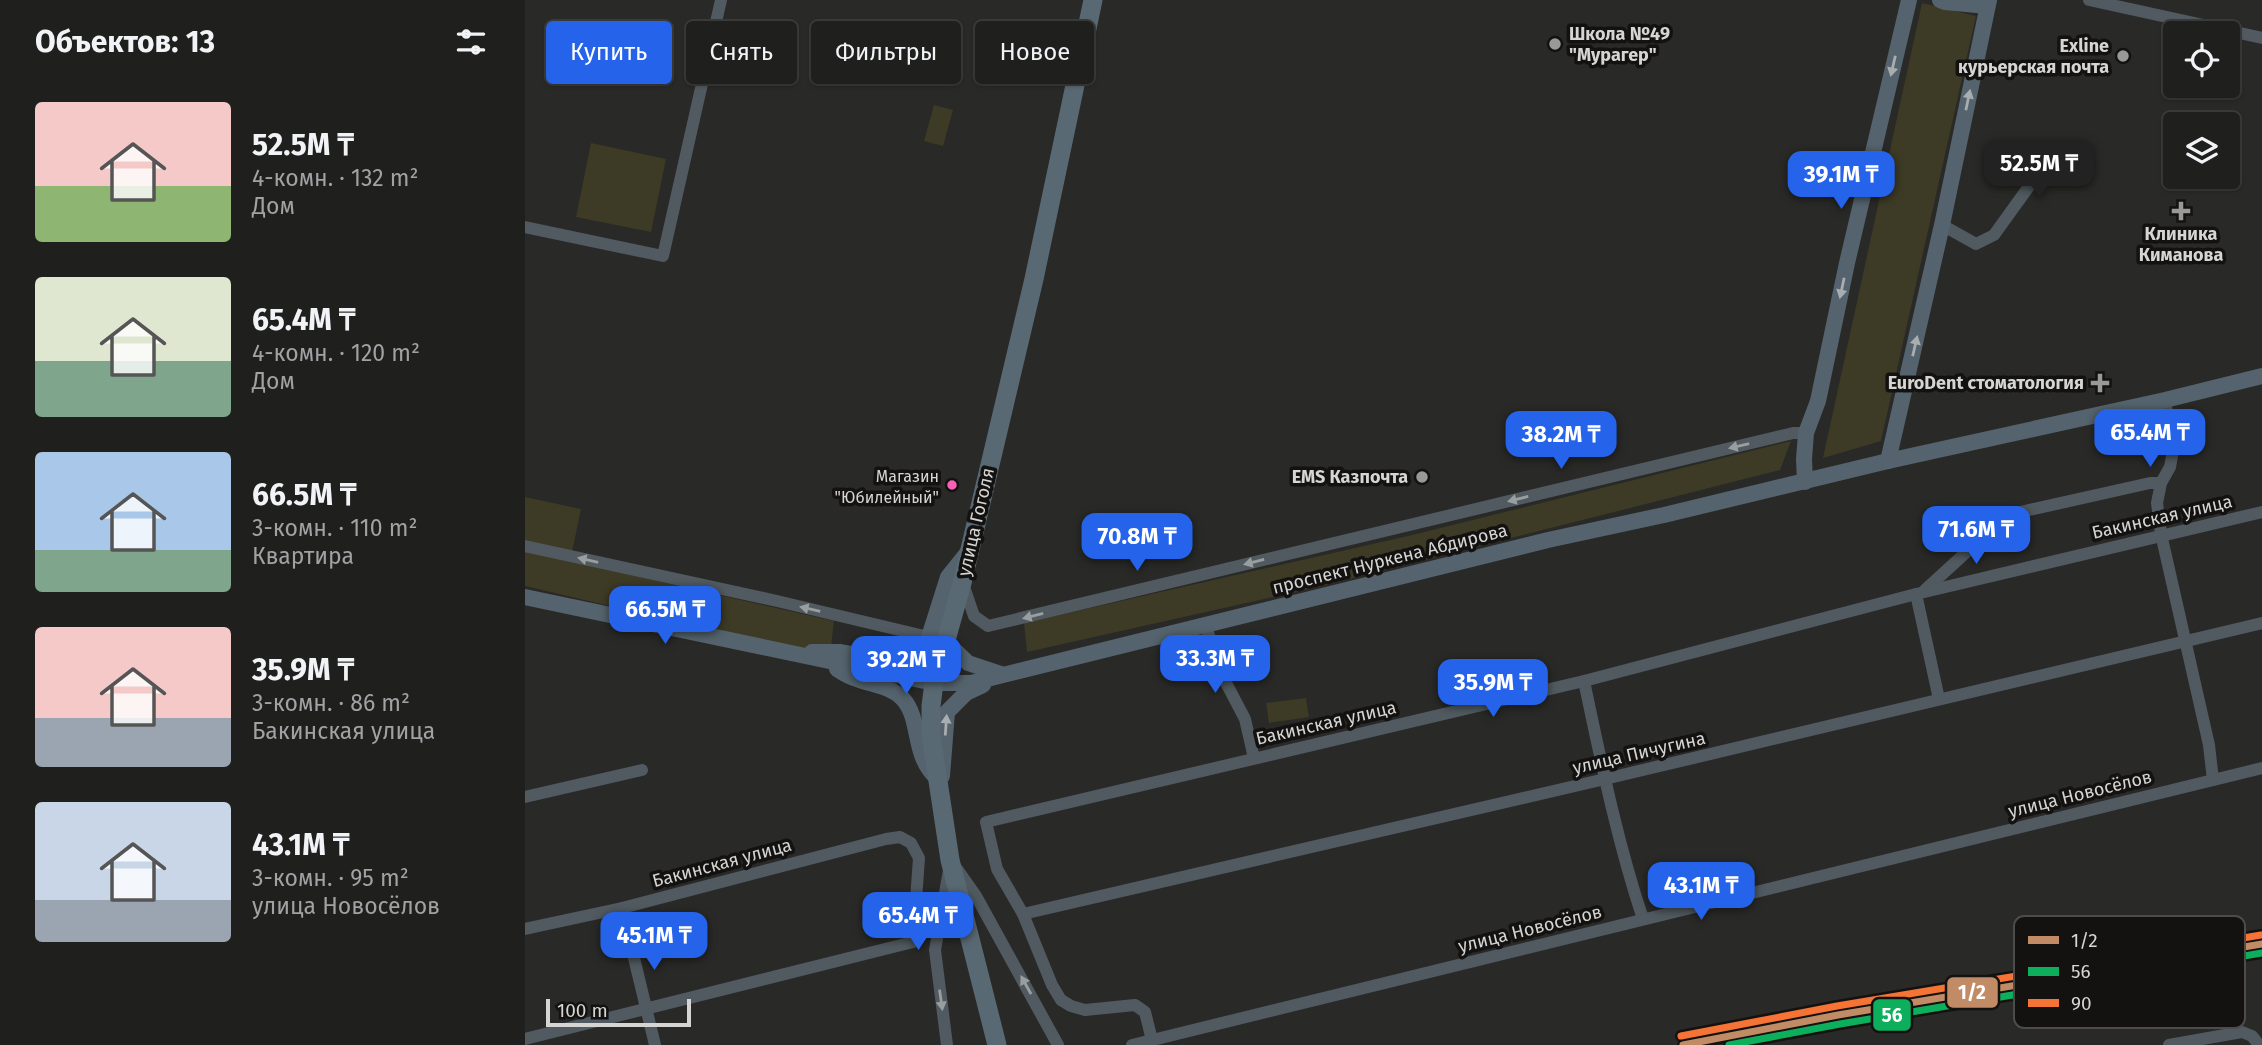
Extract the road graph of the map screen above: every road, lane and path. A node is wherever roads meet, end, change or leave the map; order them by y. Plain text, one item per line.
1 (721, 0) edge
2 (1093, 0) edge
3 (1909, 0) edge
4 (1940, 0) edge
5 (2089, 0) edge
6 (1988, 3) edge
7 (2262, 38) edge
8 (2058, 146) dead end
9 (1942, 225) junction
10 (525, 227) edge
11 (2262, 376) edge
12 (2165, 400) junction
13 (1806, 433) junction
14 (1888, 461) junction
15 (1805, 482) junction
16 (2161, 483) junction
17 (2262, 512) edge
18 (2161, 534) junction
19 (525, 546) edge
20 (970, 550) junction
21 (962, 583) junction
22 (1919, 594) junction
23 (525, 597) edge
24 (2262, 623) edge
25 (1205, 624) junction
26 (938, 640) junction
27 (2186, 641) junction
28 (792, 654) junction
29 (819, 660) junction
30 (999, 676) junction
31 (1584, 681) junction
32 (934, 683) junction
33 (1939, 699) junction
34 (1254, 758) junction
35 (2262, 768) edge
36 (642, 769) dead end
37 (1605, 779) junction
38 (2213, 780) junction
39 (939, 786) junction
40 (525, 797) edge
41 (950, 860) junction
42 (622, 908) junction
43 (1023, 914) junction
44 (1643, 919) junction
45 (525, 929) edge
46 (646, 1010) junction
47 (525, 1039) edge
48 (1152, 1040) junction
49 (656, 1045) edge
50 (947, 1045) edge
51 (997, 1045) edge
52 (1058, 1045) edge
53 (1132, 1045) edge
54 (2169, 1045) edge
55 (2259, 1045) edge

1 - 10 street
2 - 20 highway, улица Гоголя
3 -> 13 main road
4 - 6 main road
5 - 7 street
9 -> 6 main road
8 - 9 street
14 -> 9 main road
11 - 12 main road, проспект Нуркена Абдирова
12 - 14 main road, проспект Нуркена Абдирова
12 - 16 street
13 - 15 main road
13 -> 21 street, проспект Нуркена Абдирова
14 - 15 main road, проспект Нуркена Абдирова
15 - 25 main road, проспект Нуркена Абдирова
16 - 18 street
16 - 22 street
17 - 18 street, Бакинская улица
18 - 22 street, Бакинская улица
18 - 27 street
26 -> 19 street
20 - 21 highway, улица Гоголя
20 - 26 main road
21 - 26 highway, улица Гоголя
22 - 31 street, Бакинская улица
22 - 33 street
23 - 28 main road, проспект Нуркена Абдирова
24 - 27 street, улица Пичугина
25 - 30 main road, проспект Нуркена Абдирова
25 - 34 street
26 - 28 main road
26 - 30 main road
26 - 32 highway, улица Гоголя
27 - 33 street, улица Пичугина
27 - 38 street
28 - 29 main road, проспект Нуркена Абдирова
29 - 32 main road, проспект Нуркена Абдирова
29 - 39 main road
30 - 32 main road, проспект Нуркена Абдирова
39 -> 30 main road
31 - 34 street, Бакинская улица
31 - 37 street
32 - 39 highway, улица Гоголя
33 - 37 street, улица Пичугина
34 - 43 street, Бакинская улица
35 - 38 street, улица Новосёлов
36 - 40 street
37 - 43 street, улица Пичугина
37 - 44 street
38 - 44 street, улица Новосёлов
39 - 41 highway, улица Гоголя
41 -> 50 street
41 - 51 highway, улица Гоголя
52 -> 41 street
42 - 45 street, Бакинская улица
42 - 46 street
42 - 46 street, Бакинская улица
43 - 48 street, Бакинская улица
44 - 48 street, улица Новосёлов
46 - 47 street
46 - 49 street
48 - 53 street, улица Новосёлов
54 - 55 street

